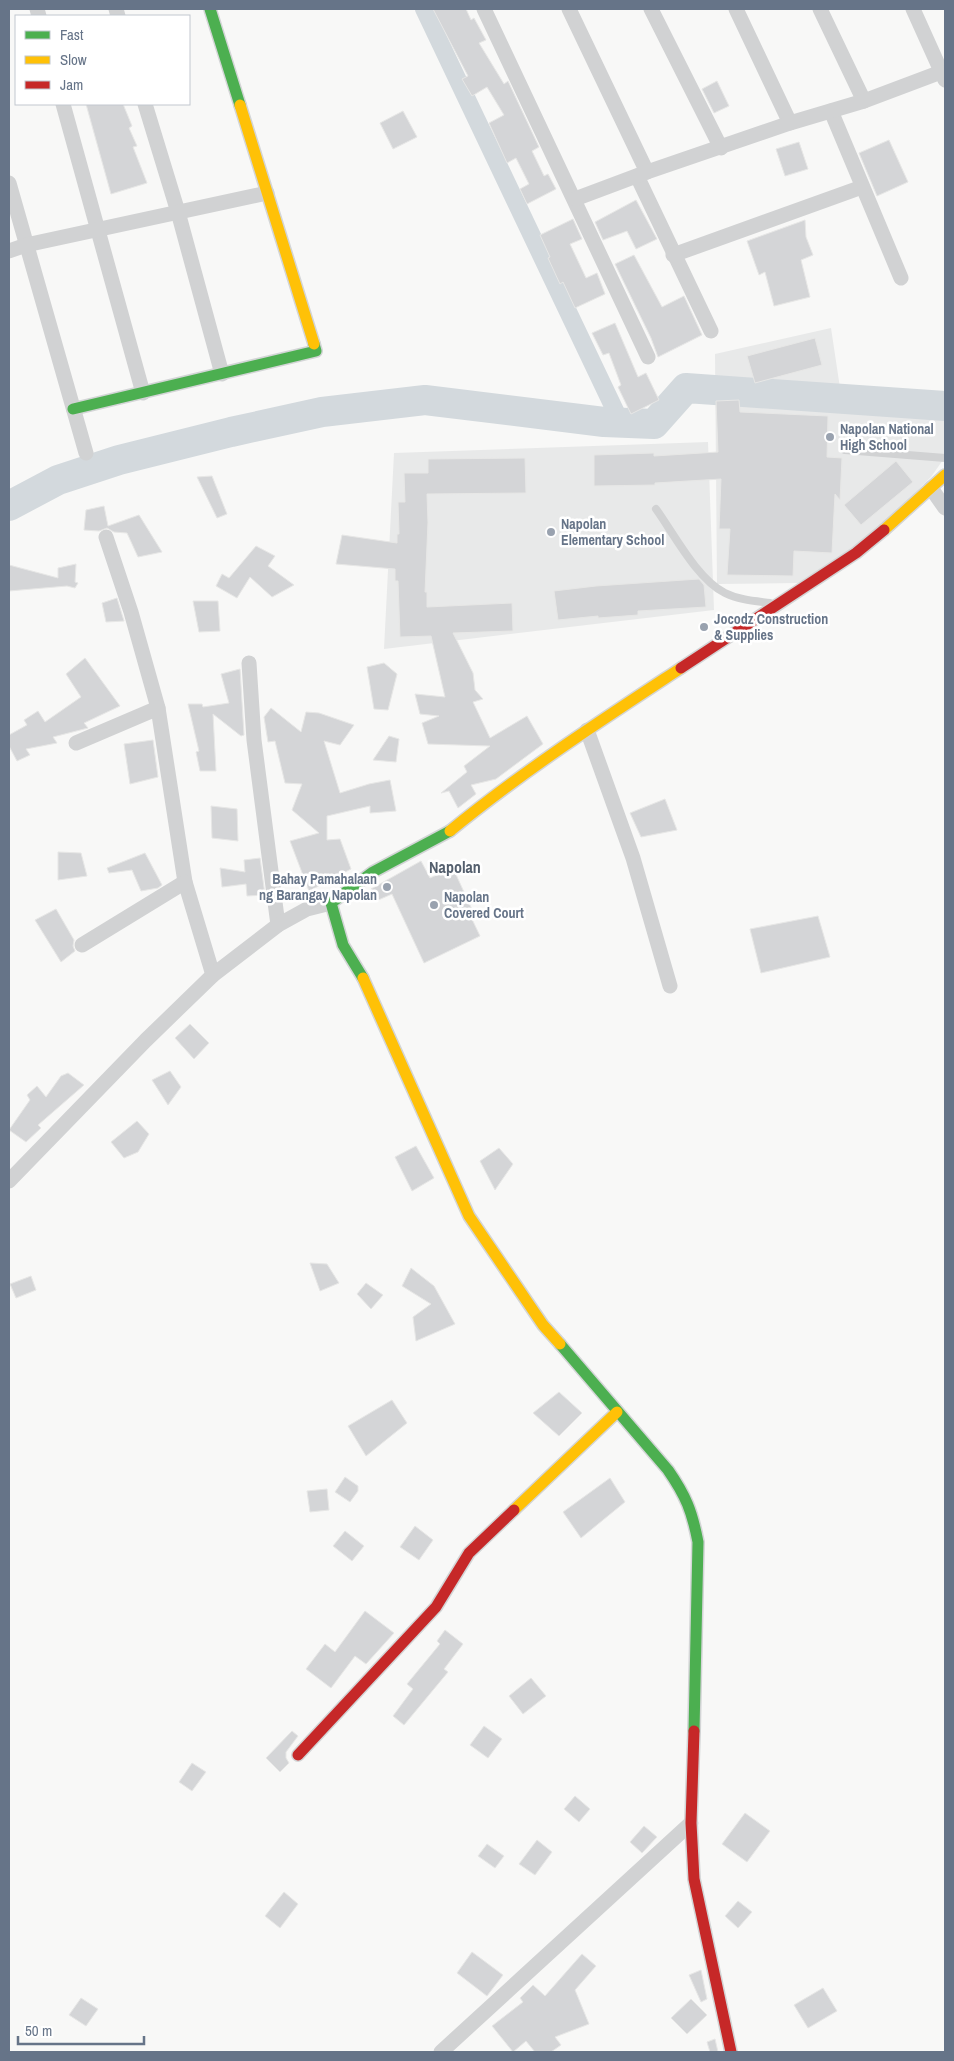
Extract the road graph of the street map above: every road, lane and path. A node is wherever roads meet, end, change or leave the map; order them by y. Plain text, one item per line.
1 (210, 9) edge
2 (484, 9) edge
3 (569, 9) edge
4 (651, 9) edge
5 (736, 9) edge
6 (820, 9) edge
7 (912, 9) edge
8 (938, 46) edge
9 (943, 76) edge
10 (864, 101) junction
11 (63, 105) edge
12 (145, 105) edge
13 (831, 111) junction
14 (790, 123) junction
15 (721, 148) junction
16 (642, 174) junction
17 (9, 183) edge
18 (862, 187) junction
19 (267, 193) junction
20 (575, 199) junction
21 (178, 212) junction
22 (98, 230) junction
23 (26, 245) junction
24 (9, 250) edge
25 (674, 255) junction
26 (900, 278) dead end
27 (711, 331) dead end
28 (648, 357) dead end
29 (222, 374) junction
30 (144, 393) junction
31 (73, 409) junction
32 (845, 450) dead end
33 (86, 454) dead end
34 (945, 458) edge
35 (945, 475) edge
36 (930, 488) junction
37 (945, 508) edge
38 (656, 510) dead end
39 (106, 536) dead end
40 (777, 604) junction
41 (249, 663) dead end
42 (158, 708) junction
43 (587, 730) junction
44 (76, 743) dead end
45 (185, 882) junction
46 (331, 903) junction
47 (278, 925) junction
48 (82, 945) dead end
49 (213, 975) junction
50 (670, 986) dead end
51 (9, 1181) edge
52 (617, 1412) junction
53 (298, 1755) dead end
54 (691, 1823) junction
55 (441, 2052) edge
56 (732, 2052) edge

1 - 19 street
2 - 20 street
3 - 16 street
4 - 15 street
5 - 14 street
6 - 10 street
7 - 8 street
8 - 9 street
9 - 10 street
10 - 13 street
11 - 22 street
12 - 21 street
13 - 14 street
13 - 18 street
14 - 15 street
15 - 16 street
16 - 20 street
16 - 25 street
17 - 23 street
18 - 25 street
18 - 26 street
19 - 21 street
19 - 29 street
20 - 28 street
21 - 22 street
21 - 29 street
22 - 23 street
22 - 30 street
23 - 24 street
23 - 31 street
25 - 27 street
29 - 30 street
30 - 31 street
31 - 33 street
32 - 34 lane
35 - 36 street
36 - 37 street
36 - 40 street
38 - 40 lane
39 - 42 street
40 - 43 street
41 - 47 street
42 - 44 street
42 - 45 street
43 - 46 street
43 - 50 street
45 - 48 street
45 - 49 street
46 - 47 street
46 - 52 street
47 - 49 street
49 - 51 street
52 - 53 street
52 - 54 street
54 - 55 street
54 - 56 street

